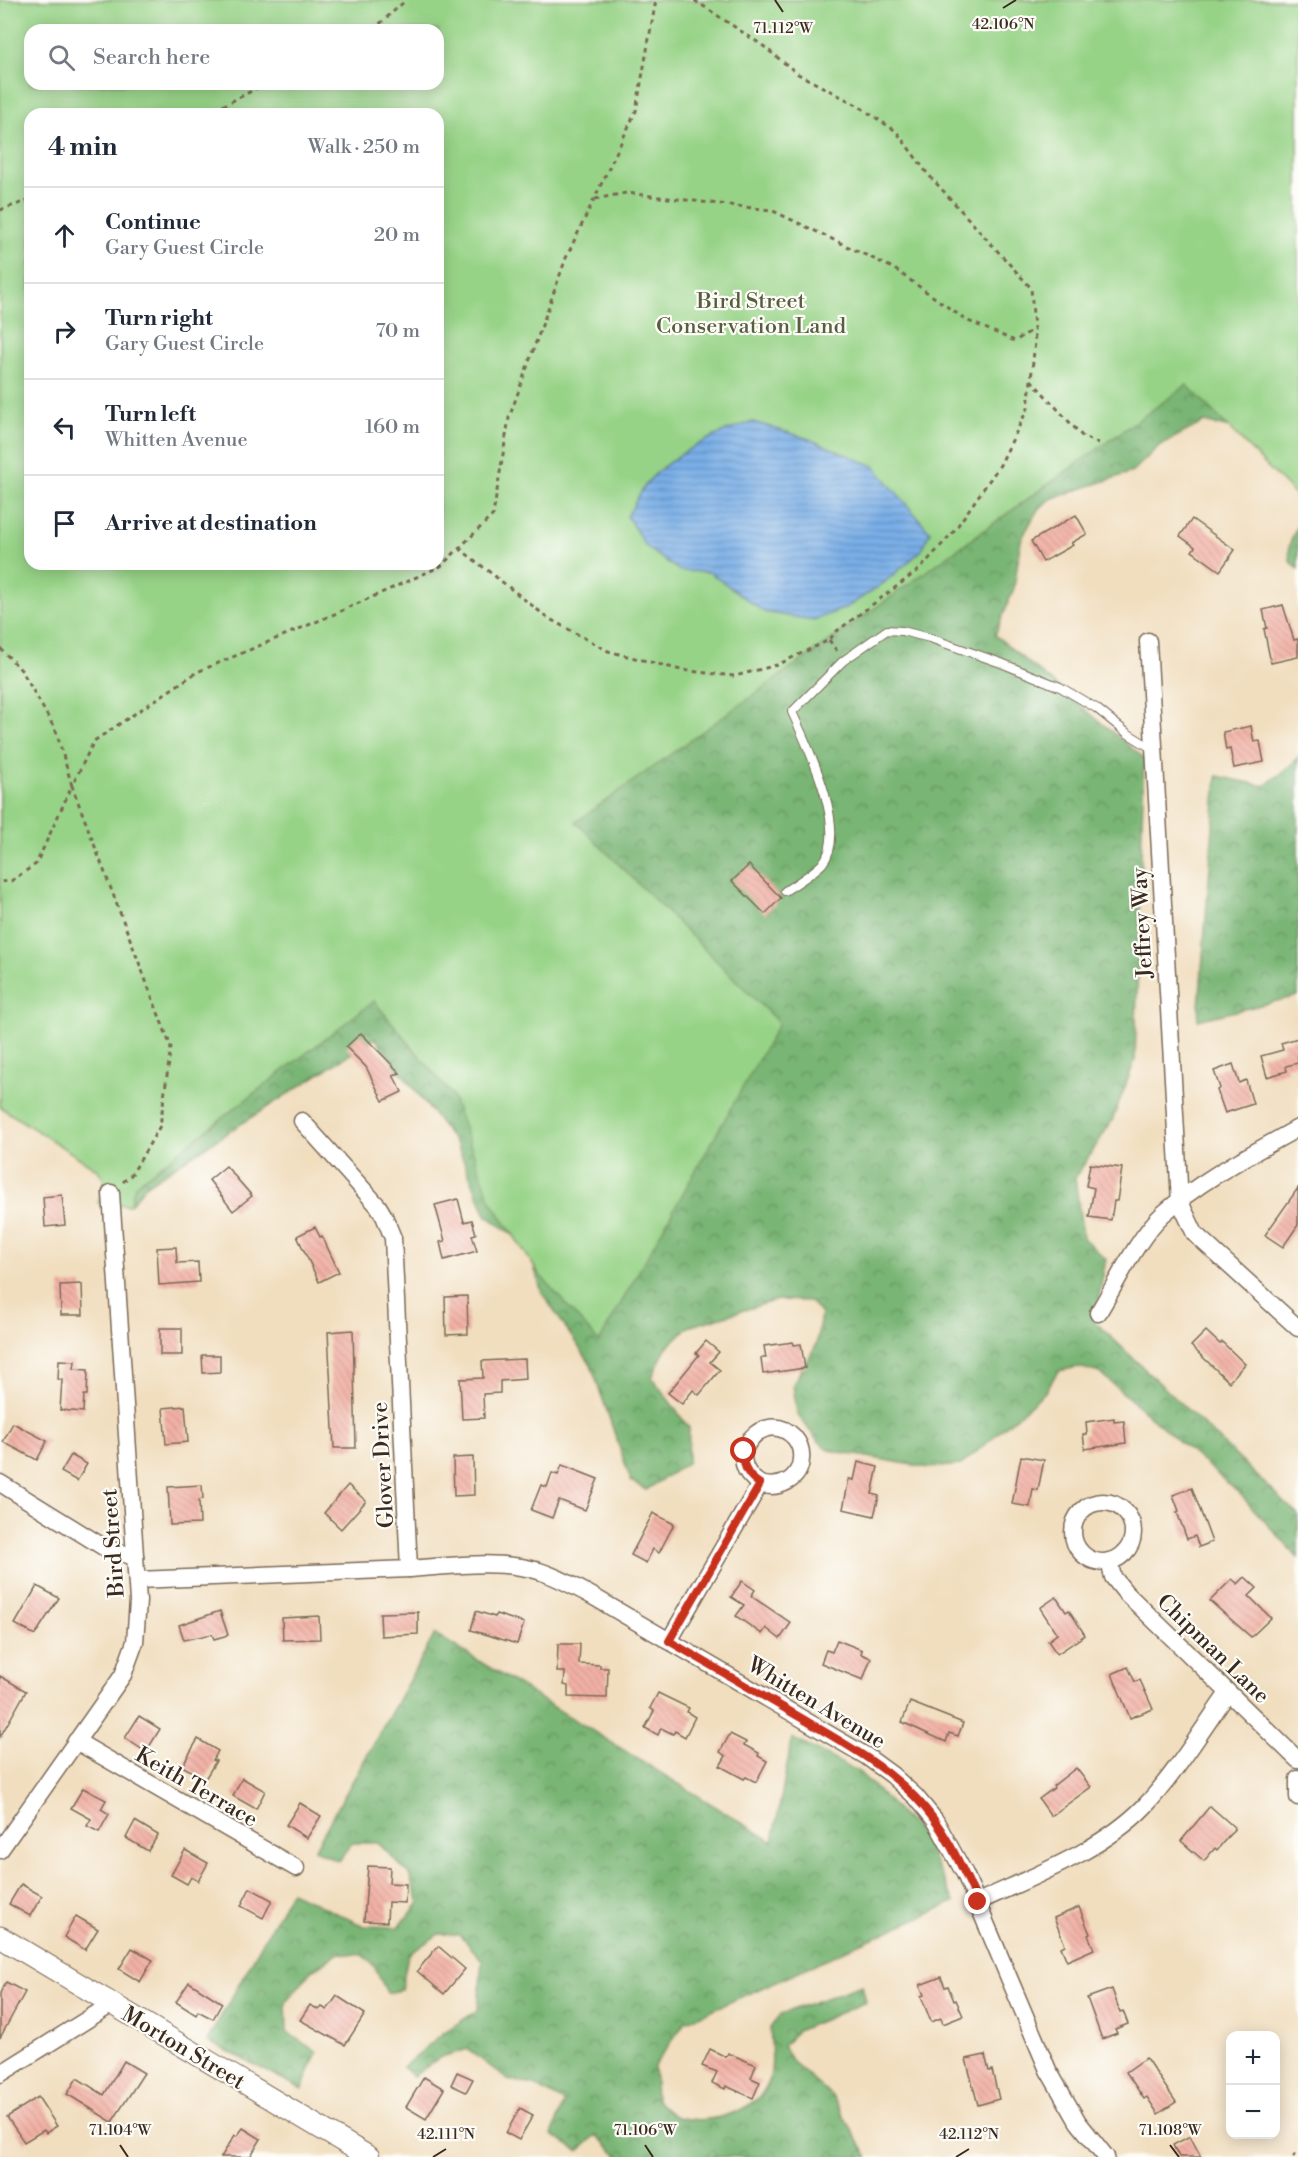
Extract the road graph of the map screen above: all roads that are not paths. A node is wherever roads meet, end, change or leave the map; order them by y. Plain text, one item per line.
1 (1148, 641) dead end
2 (1154, 749) junction
3 (785, 891) dead end
4 (302, 1120) dead end
5 (1298, 1128) edge
6 (111, 1193) road end
7 (1180, 1202) junction
8 (1098, 1313) dead end
9 (1298, 1328) edge
10 (0, 1483) edge
11 (760, 1484) dead end
12 (135, 1557) junction
13 (1109, 1561) dead end
14 (409, 1569) junction
15 (137, 1580) junction
16 (669, 1641) junction
17 (1228, 1693) junction
18 (76, 1742) junction
19 (1298, 1760) edge
20 (1298, 1779) edge
21 (1298, 1797) edge
22 (0, 1850) edge
23 (296, 1869) dead end
24 (978, 1902) junction
25 (0, 1937) edge
26 (112, 2004) junction
27 (0, 2074) edge
28 (369, 2157) edge
29 (1106, 2157) edge

1 - 2 street, Jeffrey Way
2 - 3 lane
2 - 7 street, Jeffrey Way
4 - 14 street, Glover Drive
5 - 7 street
6 - 12 street, Bird Street
7 - 8 street
7 - 9 street
10 - 12 street
11 - 16 street
12 - 15 street, Bird Street
13 - 17 street, Chipman Lane
14 - 15 street
14 - 16 street, Whitten Avenue
15 - 18 street, Bird Street
16 - 24 street, Whitten Avenue
17 - 19 street, Chipman Lane
17 - 24 street
18 - 22 street, Bird Street
18 - 23 street, Keith Terrace
20 - 21 street
24 - 29 street, Whitten Avenue
25 - 26 street, Morton Street
26 - 27 street
26 - 28 street, Morton Street

